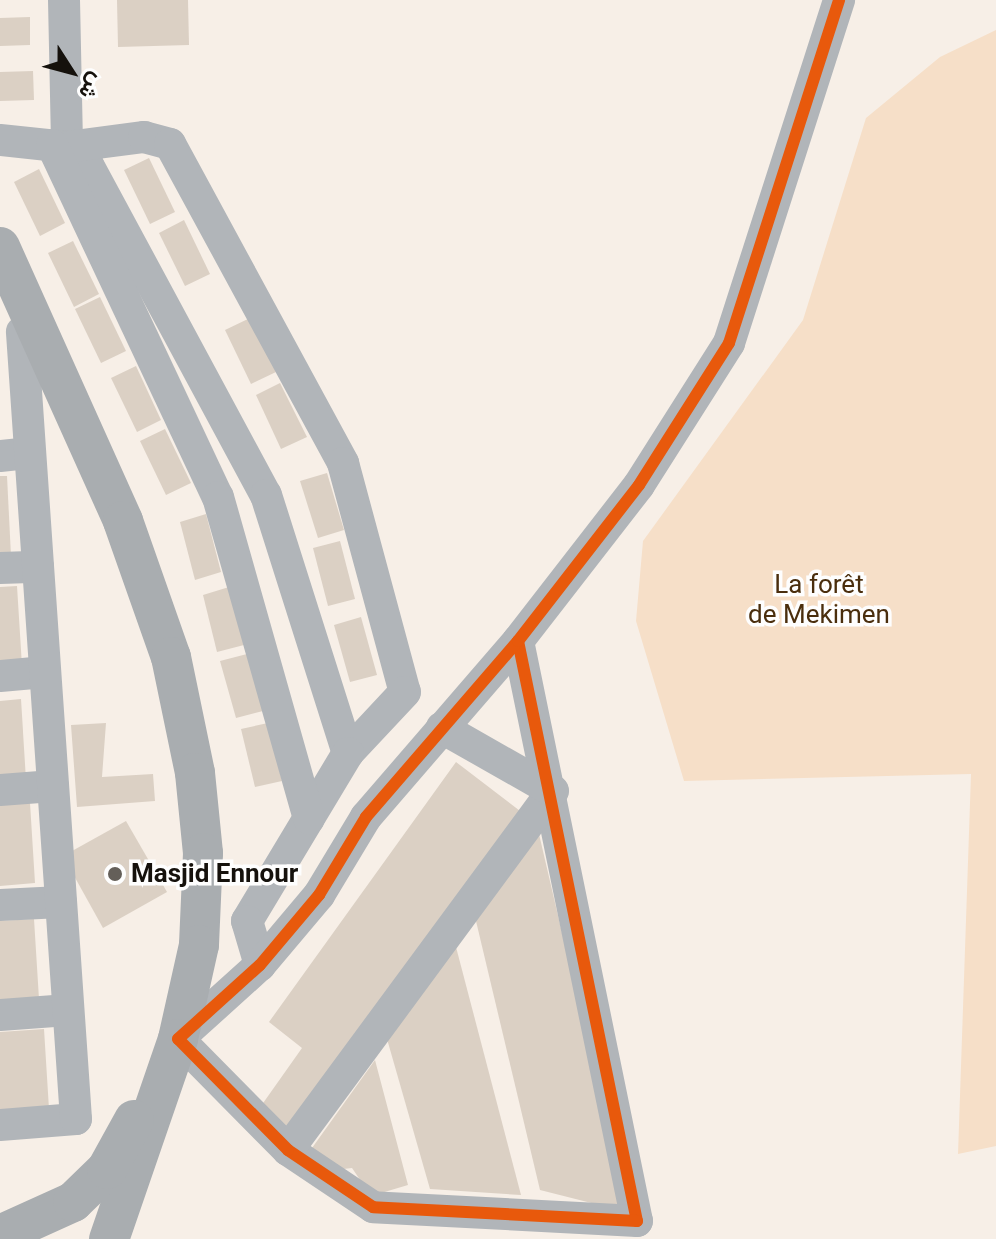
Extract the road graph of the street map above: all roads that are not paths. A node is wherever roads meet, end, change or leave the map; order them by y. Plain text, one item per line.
1 (64, 0) edge
2 (839, 0) edge
3 (0, 140) edge
4 (60, 146) junction
5 (0, 247) edge
6 (22, 332) edge
7 (15, 454) edge
8 (38, 567) junction
9 (0, 568) edge
10 (518, 641) junction
11 (45, 672) junction
12 (0, 676) edge
13 (442, 728) junction
14 (348, 753) junction
15 (53, 786) junction
16 (0, 790) edge
17 (553, 791) junction
18 (309, 818) junction
19 (61, 902) junction
20 (0, 905) edge
21 (260, 965) junction
22 (68, 1010) junction
23 (0, 1015) edge
24 (178, 1039) junction
25 (0, 1125) edge
26 (288, 1150) junction
27 (639, 1230) edge
28 (0, 1235) edge
29 (109, 1239) edge

1 - 4 street
2 - 10 street
3 - 4 street
4 - 14 street
4 - 14 street
4 - 18 street
5 - 6 main road
6 - 7 street
6 - 24 main road
7 - 8 street
8 - 9 street
8 - 11 street
10 - 13 street
10 - 17 street
11 - 12 street
11 - 15 street
13 - 17 street
13 - 21 street
14 - 18 street
15 - 16 street
15 - 19 street
17 - 26 street
17 - 27 street
18 - 21 street
19 - 20 street
19 - 22 street
21 - 24 street
22 - 23 street
22 - 25 street
24 - 26 street
24 - 28 main road
24 - 29 main road
26 - 27 street

